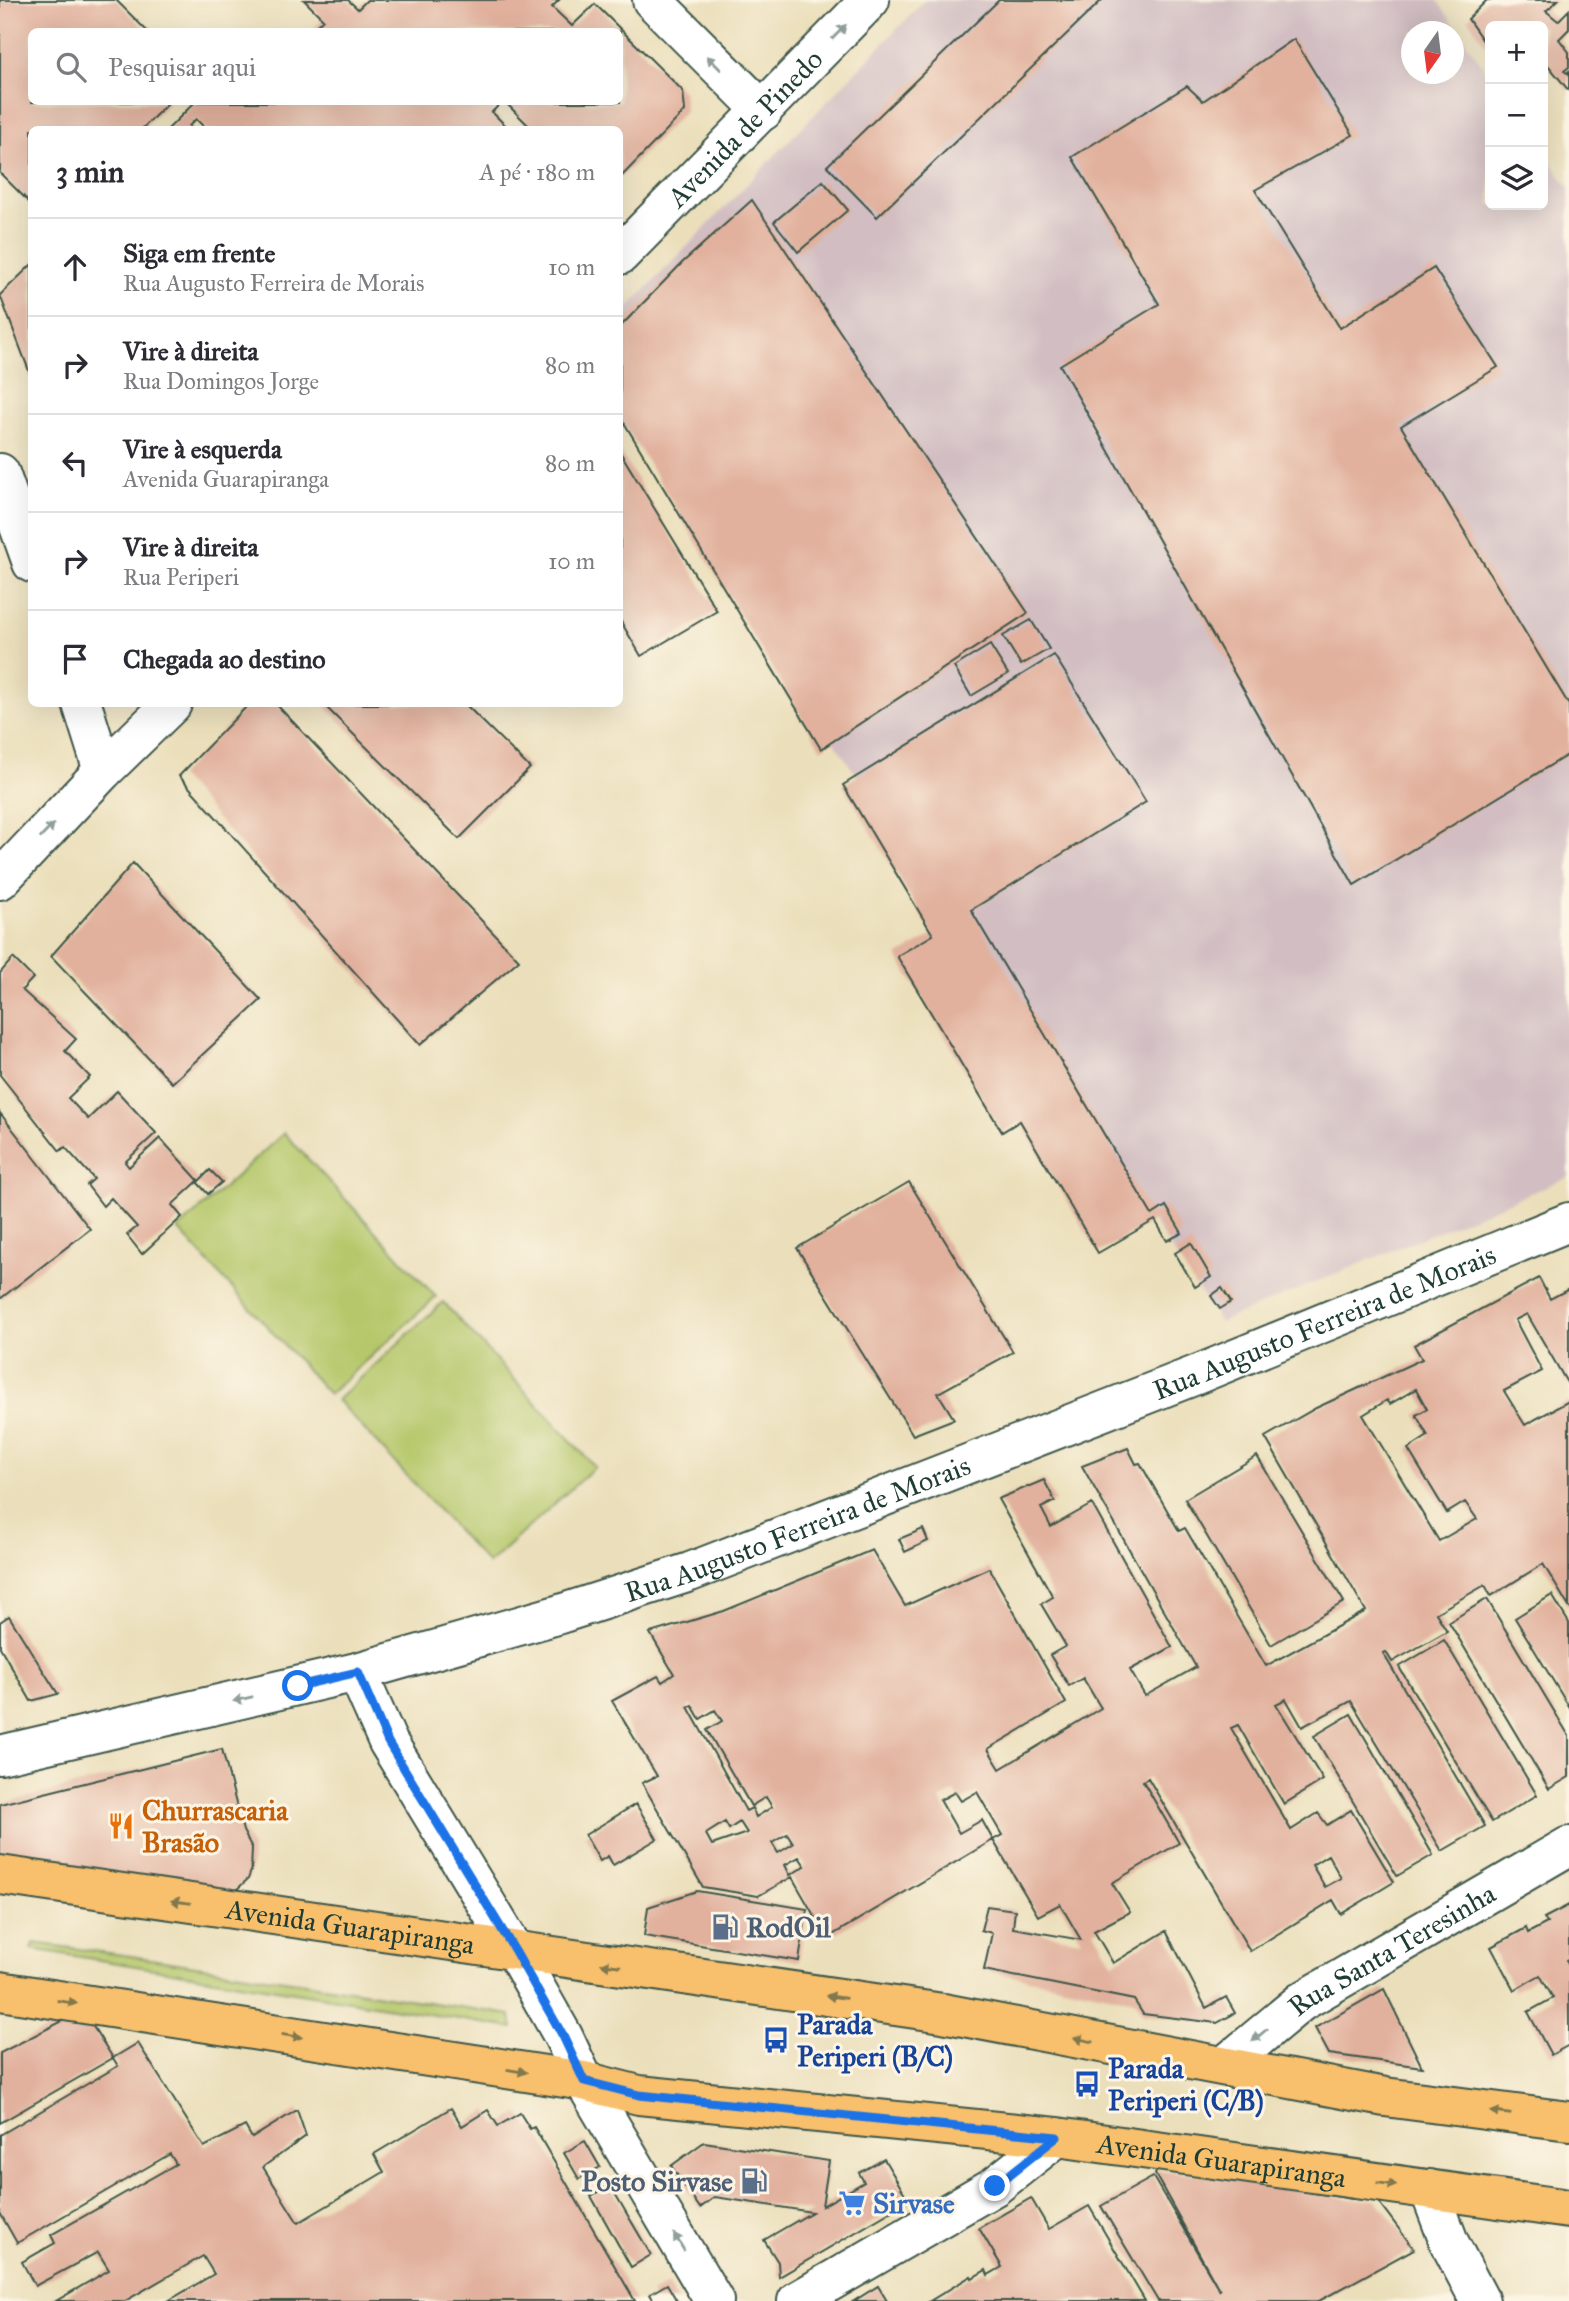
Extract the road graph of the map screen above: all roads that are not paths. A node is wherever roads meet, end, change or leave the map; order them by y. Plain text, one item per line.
1 (652, 0) edge
2 (870, 0) edge
3 (763, 111) junction
4 (623, 252) edge
5 (0, 473) edge
6 (28, 552) edge
7 (83, 707) edge
8 (169, 707) edge
9 (103, 771) junction
10 (0, 880) edge
11 (1569, 1222) edge
12 (358, 1672) junction
13 (0, 1755) edge
14 (1569, 1846) edge
15 (0, 1875) edge
16 (515, 1951) junction
17 (0, 1991) edge
18 (1224, 2066) junction
19 (584, 2081) junction
20 (1569, 2121) edge
21 (1057, 2137) junction
22 (1429, 2189) junction
23 (1569, 2209) edge
24 (714, 2301) edge
25 (797, 2301) edge
26 (1480, 2301) edge

3 -> 1 street
3 -> 2 street, Avenida de Pinedo
3 - 4 street, Avenida de Pinedo
5 - 6 street
7 - 9 street
8 - 9 street
10 -> 9 street
11 - 12 street, Rua Augusto Ferreira de Morais
12 -> 13 street, Rua Augusto Ferreira de Morais
12 - 16 street
14 -> 18 street, Rua Santa Teresinha
16 -> 15 main road, Avenida Guarapiranga
18 -> 16 main road, Avenida Guarapiranga
16 - 19 street
17 -> 19 main road, Avenida Guarapiranga
20 -> 18 main road, Avenida Guarapiranga
19 - 21 main road, Avenida Guarapiranga
24 -> 19 street
21 -> 22 main road, Avenida Guarapiranga
21 - 25 street
22 - 23 main road, Avenida Guarapiranga
22 - 26 street

